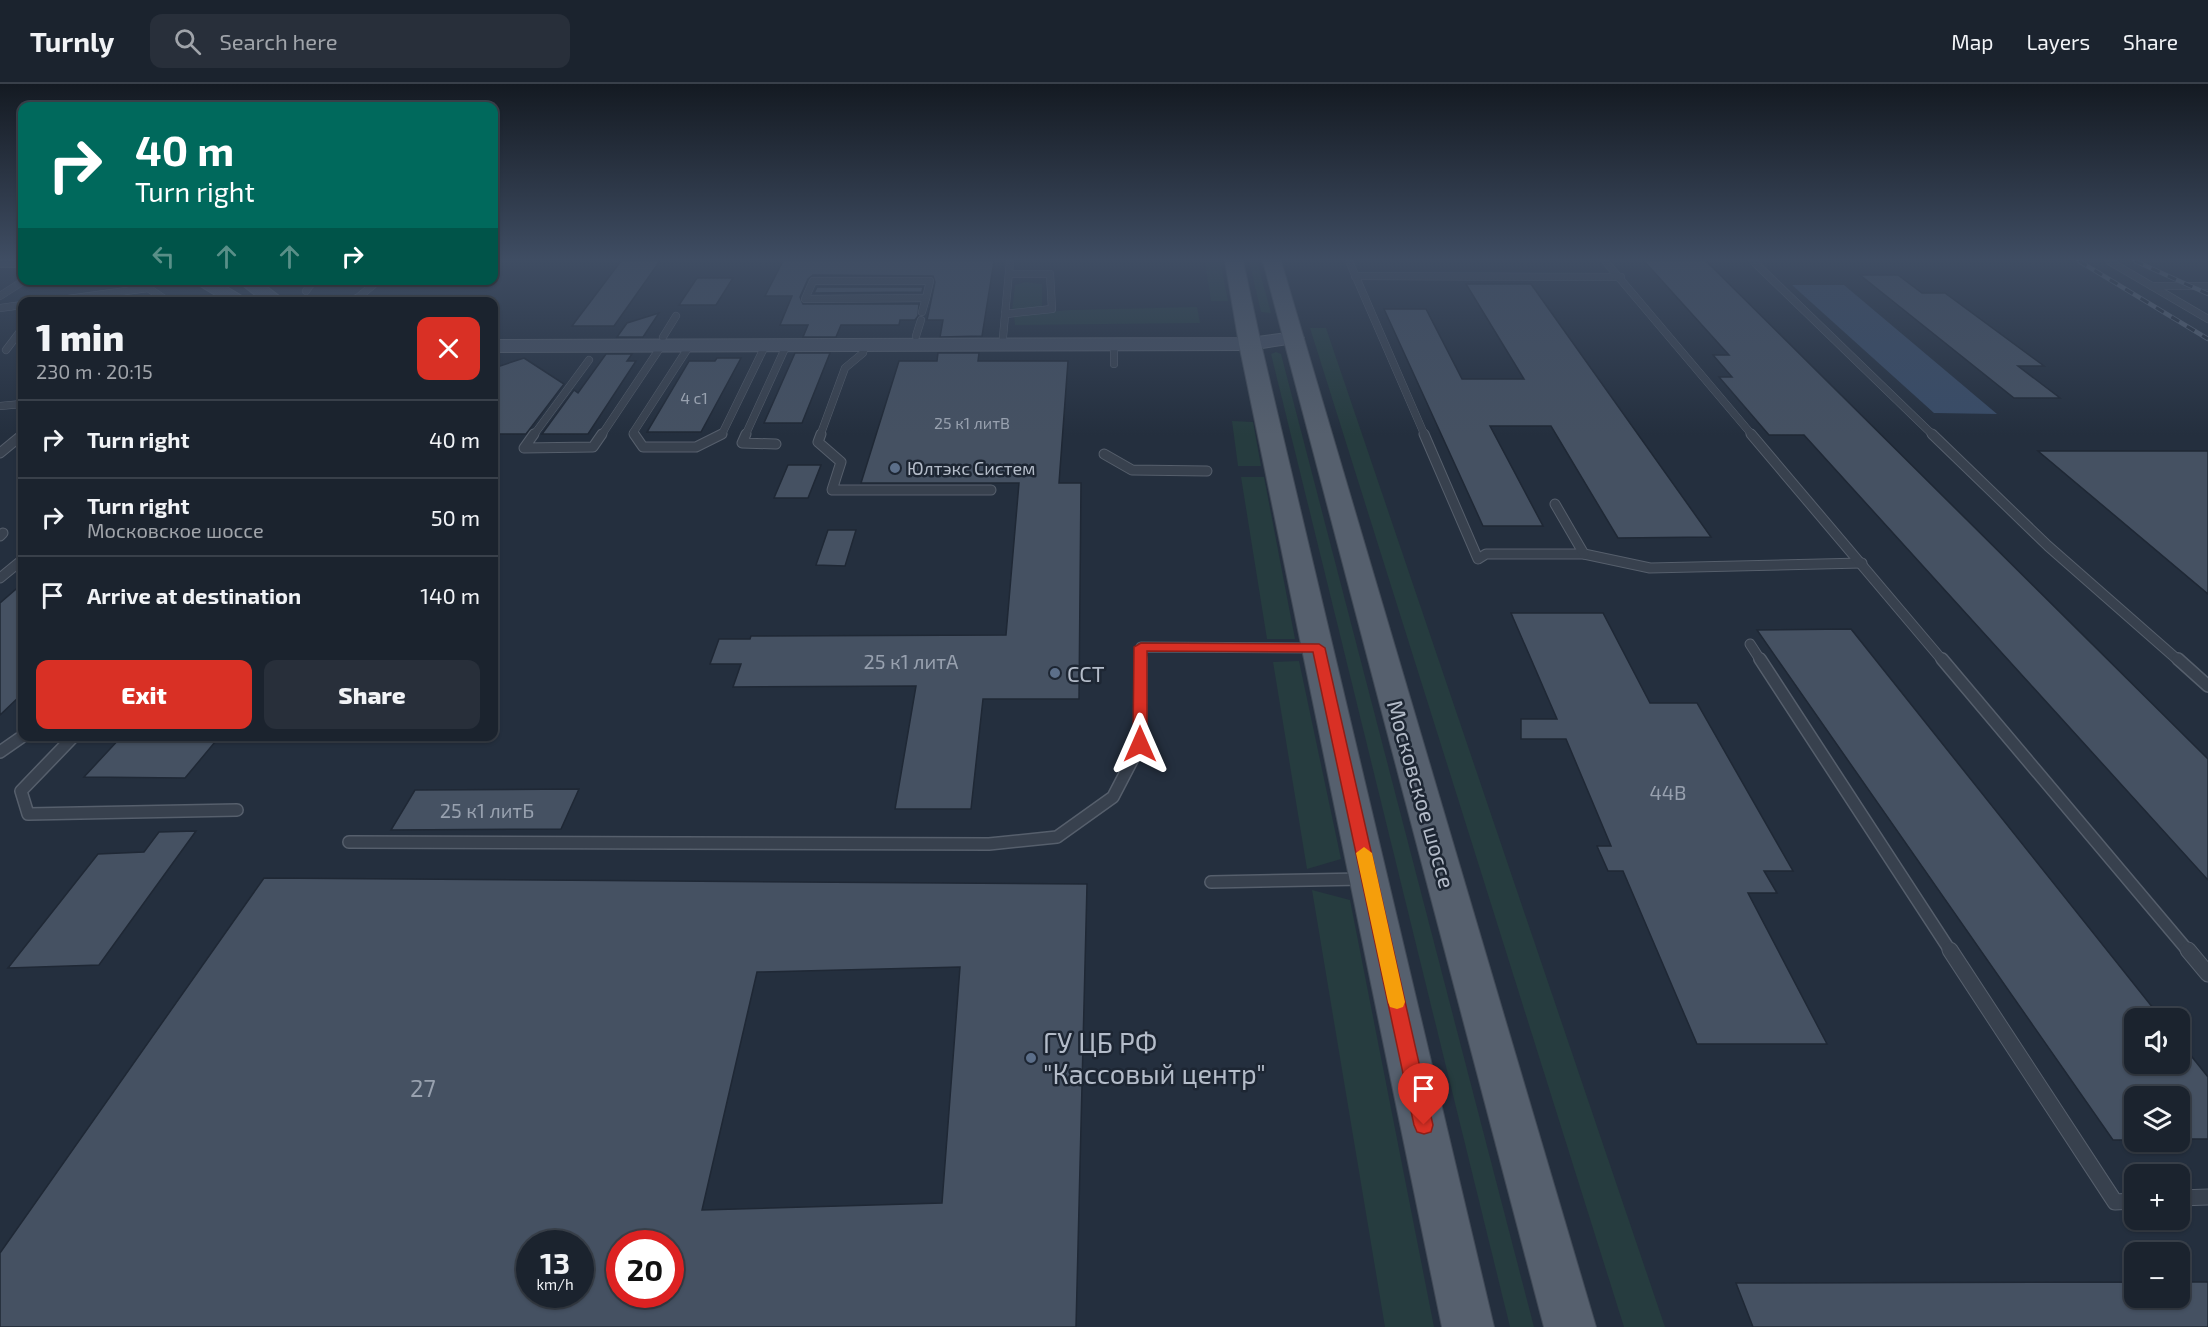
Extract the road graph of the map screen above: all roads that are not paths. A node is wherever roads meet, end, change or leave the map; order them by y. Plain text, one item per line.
1 (674, 319) edge
2 (921, 319) edge
3 (1005, 319) edge
4 (1245, 319) edge
5 (1289, 319) edge
6 (1374, 319) edge
7 (1656, 319) edge
8 (1813, 319) edge
9 (920, 323) junction
10 (18, 334) edge
11 (1003, 337) junction
12 (498, 338) edge
13 (1294, 338) junction
14 (1249, 339) junction
15 (662, 341) junction
16 (766, 344) junction
17 (787, 344) junction
18 (866, 344) junction
19 (690, 345) junction
20 (498, 346) edge
21 (6, 350) dead end
22 (589, 360) dead end
23 (18, 404) edge
24 (0, 406) edge
25 (18, 438) edge
26 (18, 439) edge
27 (0, 441) edge
28 (776, 444) dead end
29 (0, 453) edge
30 (1104, 454) dead end
31 (1207, 471) dead end
32 (991, 489) dead end
33 (1555, 504) dead end
34 (1584, 554) junction
35 (18, 563) edge
36 (1862, 563) junction
37 (0, 578) edge
38 (1750, 644) dead end
39 (1319, 648) junction
40 (2208, 686) edge
41 (18, 739) edge
42 (69, 741) edge
43 (2, 749) edge
44 (237, 810) dead end
45 (349, 842) dead end
46 (1370, 879) junction
47 (1211, 882) dead end
48 (2208, 974) edge
49 (2208, 1197) edge
50 (2190, 1198) edge
51 (2124, 1202) edge
52 (1468, 1327) edge
53 (1570, 1327) edge

1 - 15 lane
2 - 9 lane
3 - 11 lane
4 - 14 main road
5 - 13 main road, Московское шоссе
6 - 34 lane
7 - 36 lane
8 - 40 lane
9 - 11 street
9 - 15 street
10 - 21 lane
11 - 14 street
12 - 15 street
13 - 14 street
13 - 53 main road, Московское шоссе
14 - 18 street
14 - 39 main road
15 - 19 street
15 - 20 street
15 - 22 lane
16 - 17 street
16 - 19 street
16 - 19 lane
17 - 18 street
17 - 28 lane
18 - 32 lane
23 - 24 lane
25 - 27 lane
26 - 29 lane
30 - 31 lane
33 - 34 lane
34 - 36 lane
35 - 37 lane
36 - 48 lane
38 - 51 lane
39 - 45 lane
39 - 46 main road
41 - 43 lane
42 - 44 lane
46 - 47 lane
46 - 52 main road
49 - 50 lane

